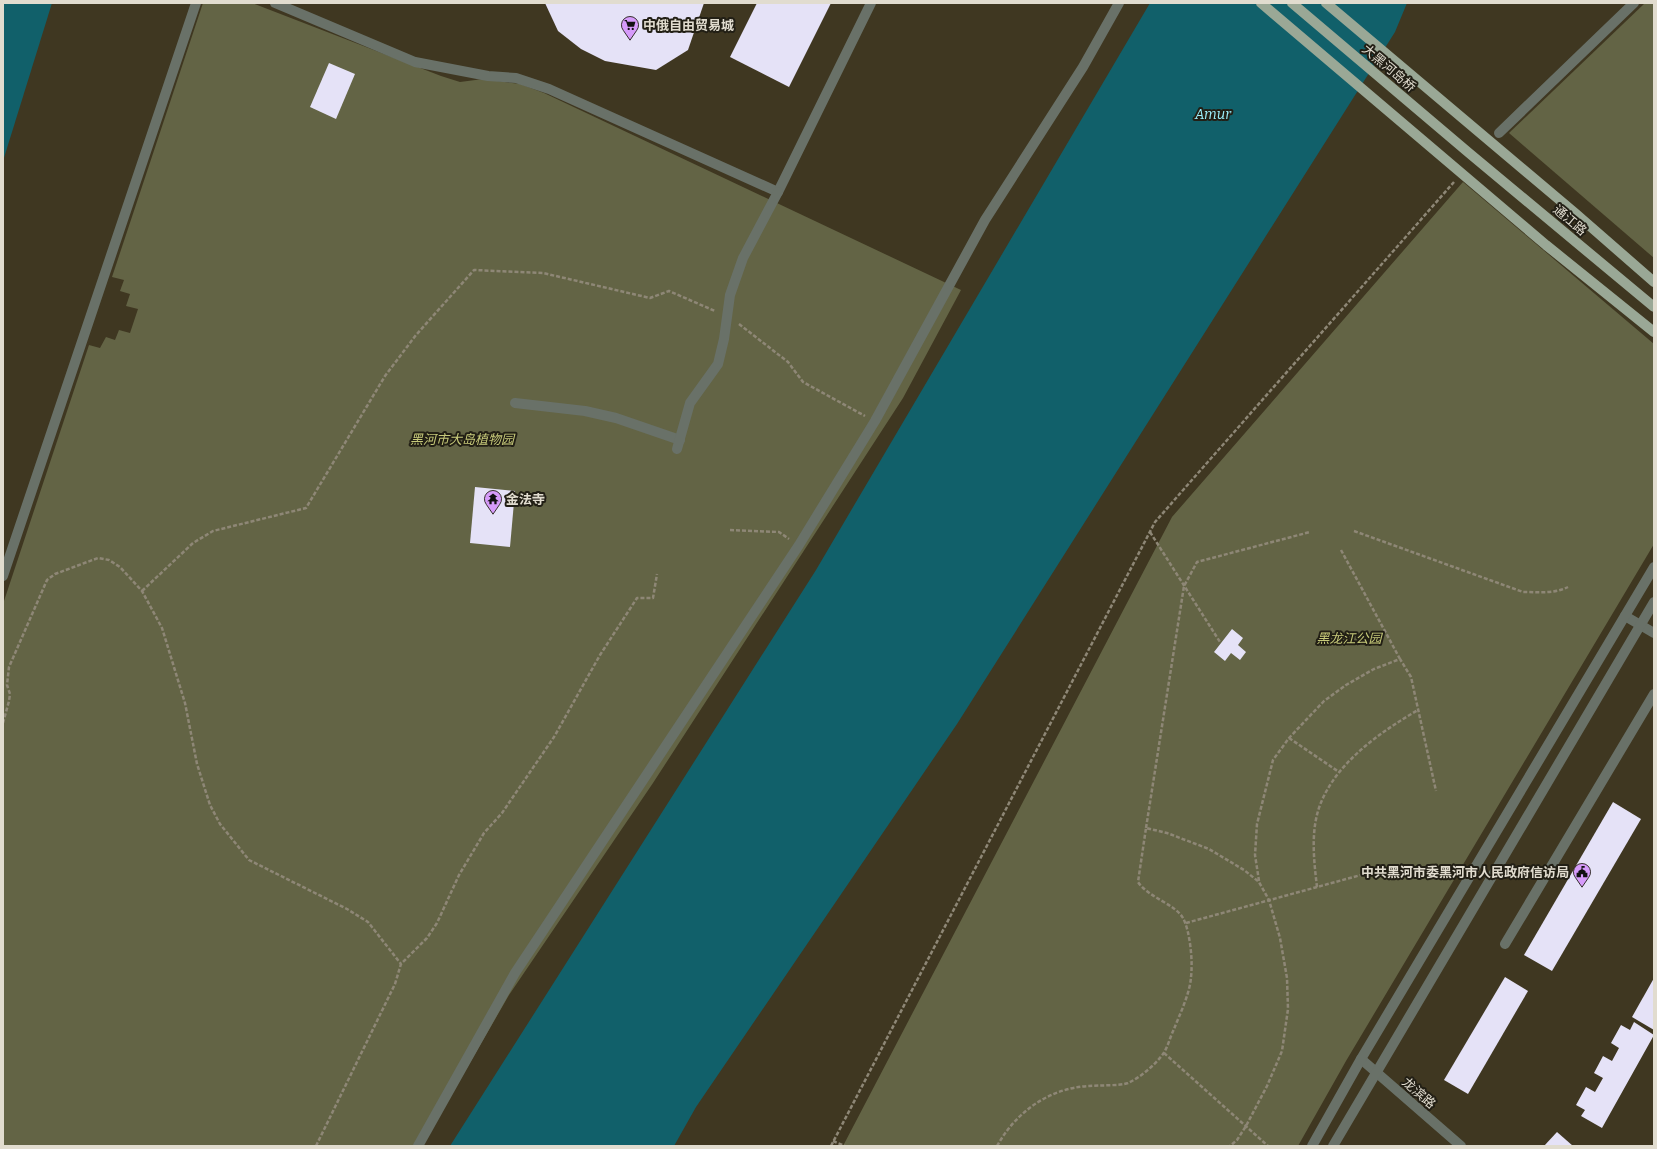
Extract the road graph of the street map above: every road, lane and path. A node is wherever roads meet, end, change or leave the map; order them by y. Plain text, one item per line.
1 (196, 3) edge
2 (275, 3) edge
3 (870, 3) edge
4 (1119, 3) edge
5 (1261, 3) edge
6 (1292, 3) edge
7 (1326, 3) edge
8 (1634, 3) edge
9 (1499, 133) dead end
10 (1469, 153) joint
11 (1454, 182) dead end
12 (778, 192) junction
13 (1654, 282) edge
14 (1654, 307) edge
15 (727, 317) junction
16 (1654, 332) edge
17 (515, 403) dead end
18 (875, 421) junction
19 (730, 530) dead end
20 (1354, 531) dead end
21 (1150, 532) junction
22 (1310, 532) dead end
23 (799, 545) junction
24 (1341, 550) dead end
25 (1654, 567) edge
26 (657, 574) dead end
27 (3, 576) edge
28 (1184, 586) junction
29 (1568, 587) dead end
30 (142, 591) junction
31 (1654, 602) edge
32 (1625, 616) junction
33 (1641, 625) junction
34 (1654, 633) edge
35 (1220, 642) dead end
36 (1400, 659) junction
37 (1654, 694) edge
38 (1418, 710) junction
39 (3, 723) edge
40 (1289, 738) junction
41 (1339, 772) junction
42 (1436, 791) dead end
43 (1146, 828) junction
44 (1390, 867) dead end
45 (1259, 882) junction
46 (1317, 887) junction
47 (1269, 900) junction
48 (1186, 923) junction
49 (1505, 944) dead end
50 (401, 964) junction
51 (1164, 1053) junction
52 (1361, 1059) junction
53 (1376, 1072) junction
54 (1246, 1126) junction
55 (833, 1141) junction
56 (316, 1146) edge
57 (418, 1146) edge
58 (831, 1146) edge
59 (844, 1146) edge
60 (997, 1146) edge
61 (1230, 1146) edge
62 (1268, 1146) edge
63 (1312, 1146) edge
64 (1333, 1146) edge
65 (1461, 1146) edge

1 - 27 street
2 - 12 street
3 - 12 street
4 - 18 street
5 - 16 main road
6 - 10 main road, 大黑河岛桥
7 - 13 main road
8 - 9 street
10 - 14 main road, 通江路
11 - 21 path
12 - 15 street
15 - 17 street
15 - 18 path
15 - 30 path
18 - 23 street
19 - 23 path
20 - 29 path
21 - 28 path
21 - 55 path
22 - 28 path
23 - 57 street
24 - 36 path
25 - 32 street
26 - 50 path
28 - 35 path
28 - 43 path
30 - 39 path
30 - 50 path
31 - 33 street
32 - 33 street
32 - 52 street
33 - 34 street
33 - 53 street
36 - 38 path
36 - 40 path
37 - 49 street
38 - 41 path
38 - 42 path
40 - 41 path
40 - 45 path
41 - 46 path
43 - 45 path
43 - 48 path
44 - 46 path
45 - 47 path
46 - 47 path
47 - 48 path
47 - 54 path
48 - 51 path
50 - 56 path
51 - 54 path
51 - 60 path
52 - 53 street, 龙滨路
52 - 63 street
53 - 64 street
53 - 65 street, 龙滨路
54 - 61 path
54 - 62 path
55 - 58 path
55 - 59 path

